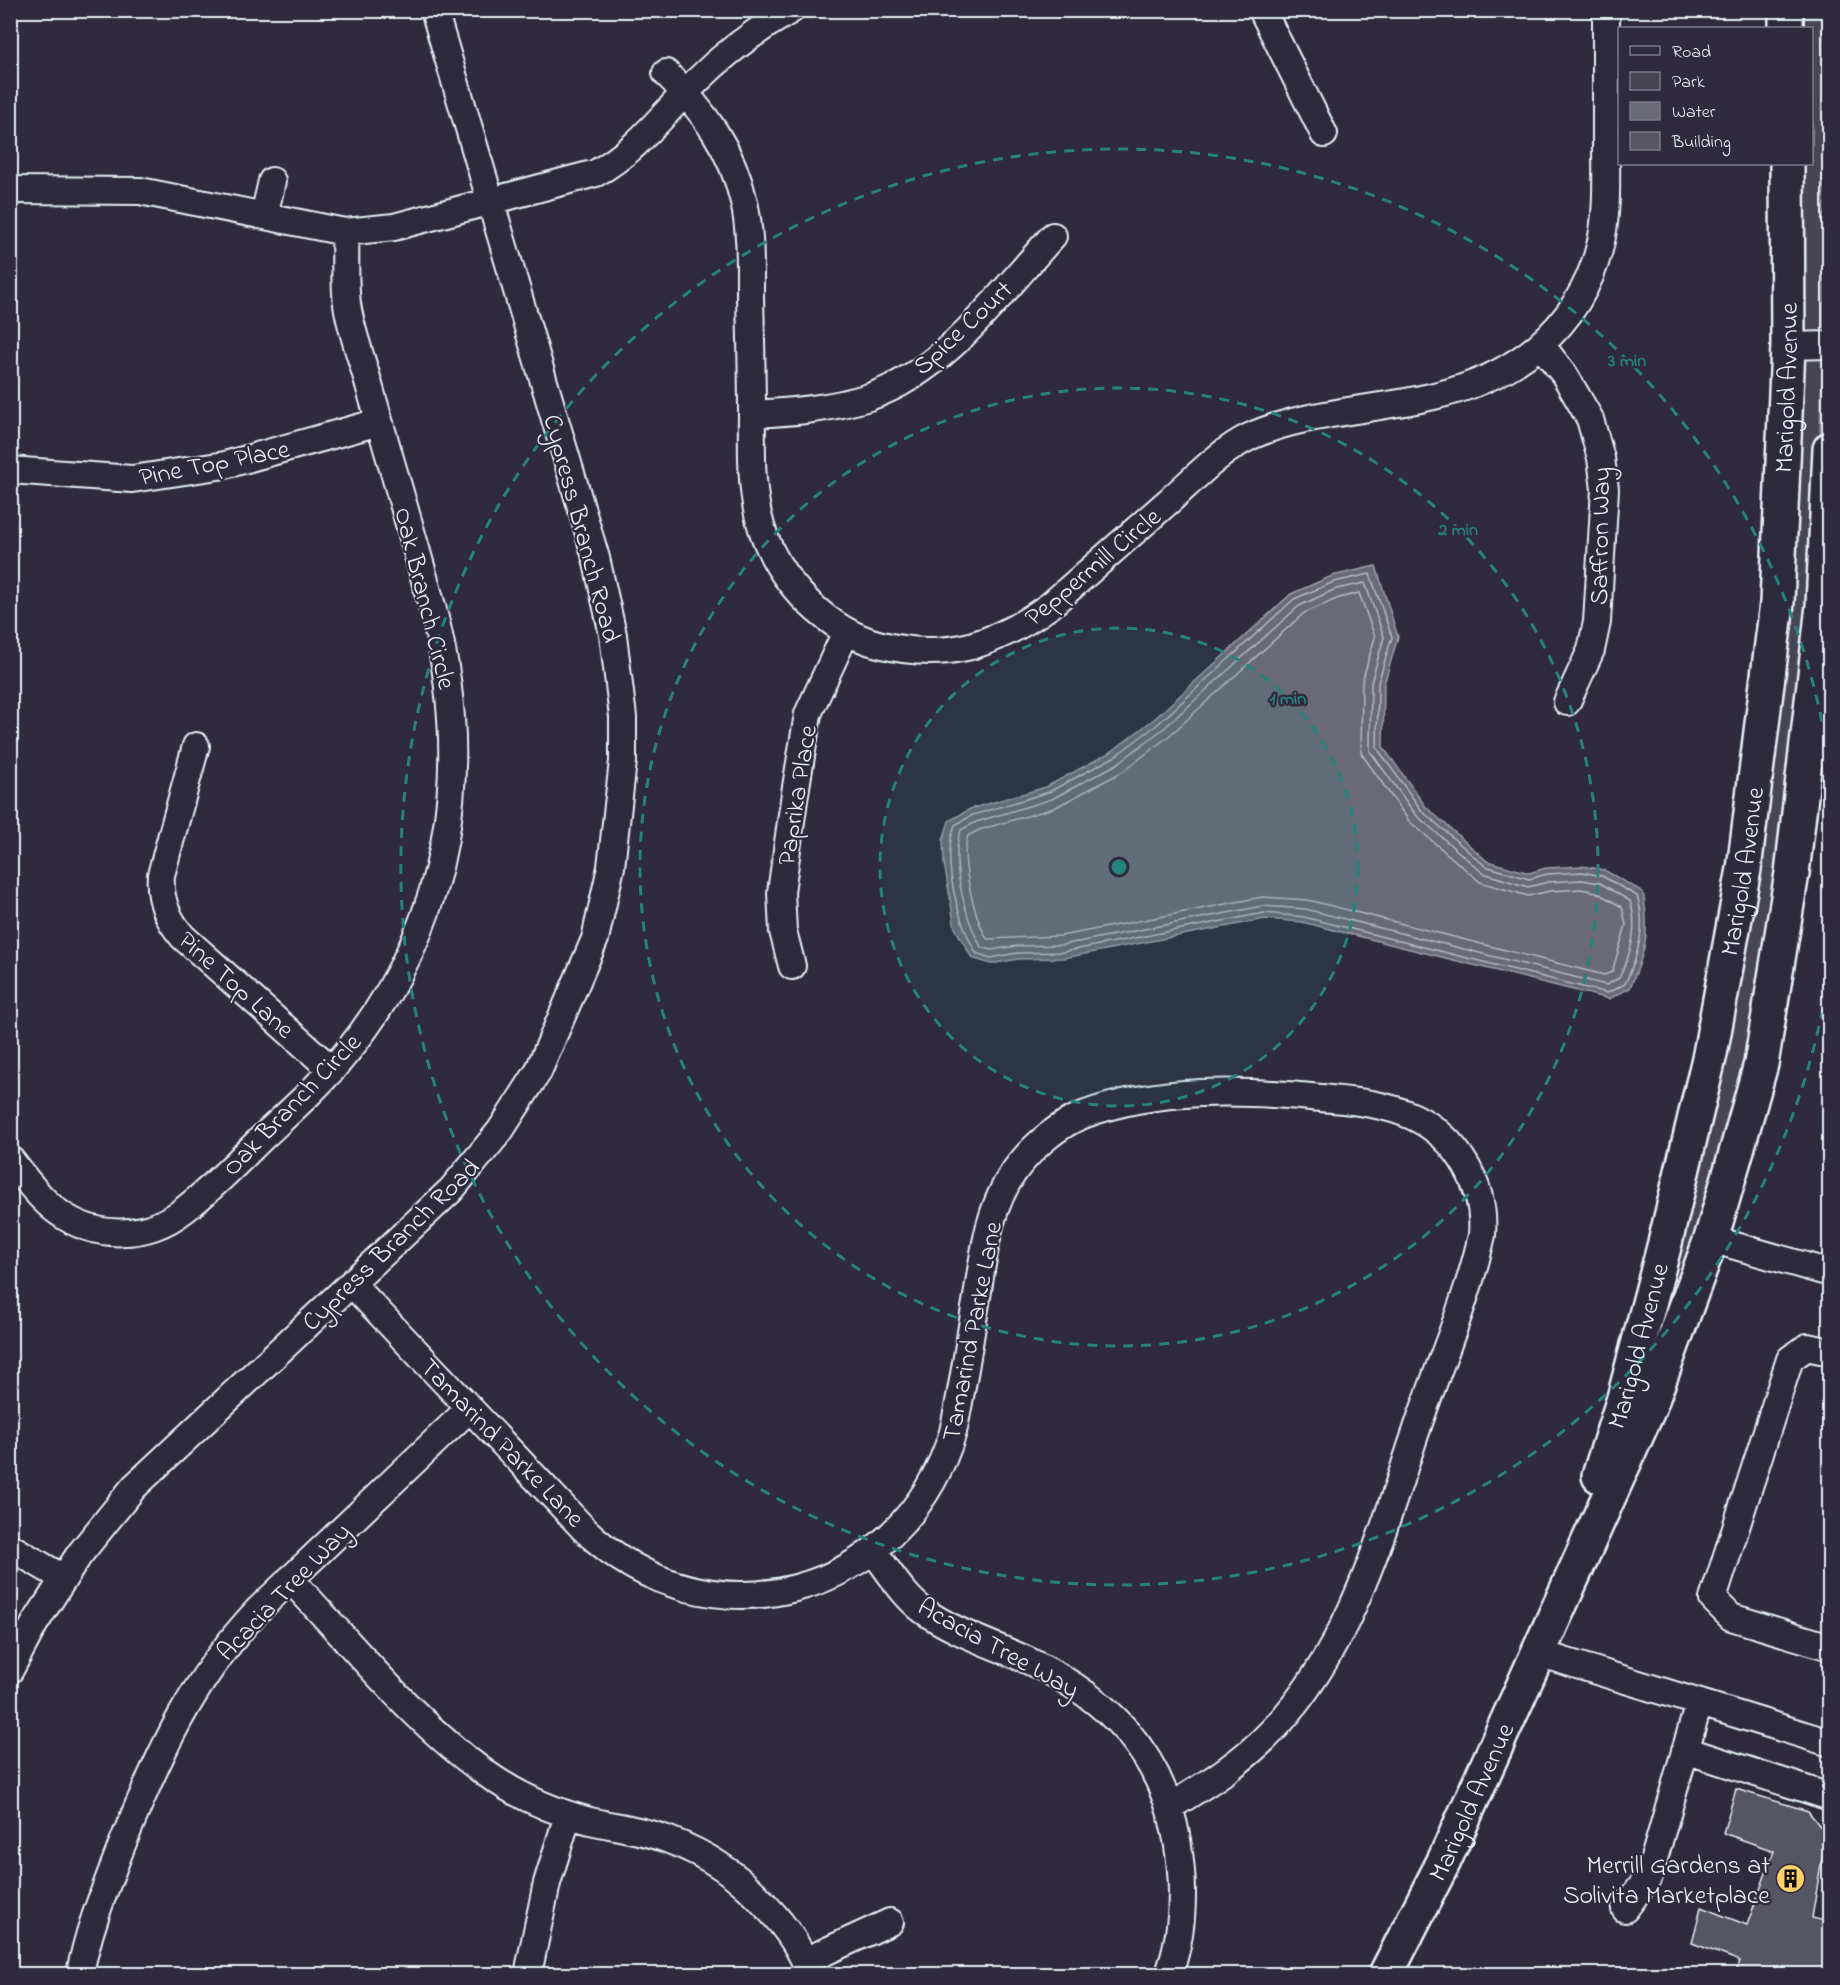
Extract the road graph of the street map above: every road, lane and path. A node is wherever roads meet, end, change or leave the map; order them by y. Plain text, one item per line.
1 (434, 10) edge
2 (791, 10) edge
3 (1262, 10) edge
4 (1606, 10) edge
5 (1786, 10) edge
6 (1786, 27) edge
7 (666, 73) dead end
8 (686, 93) junction
9 (1324, 134) dead end
10 (1787, 165) edge
11 (272, 181) dead end
12 (10, 190) edge
13 (492, 202) junction
14 (264, 216) junction
15 (345, 232) junction
16 (1053, 236) dead end
17 (1541, 345) junction
18 (1830, 345) edge
19 (1788, 346) junction
20 (752, 414) junction
21 (380, 423) junction
22 (1830, 449) edge
23 (10, 470) edge
24 (846, 632) junction
25 (1567, 702) dead end
26 (196, 747) dead end
27 (792, 966) dead end
28 (332, 1070) junction
29 (10, 1159) edge
30 (1710, 1239) junction
31 (1830, 1273) edge
32 (352, 1284) junction
33 (1830, 1352) edge
34 (470, 1408) junction
35 (10, 1546) edge
36 (874, 1552) junction
37 (1578, 1559) junction
38 (63, 1578) junction
39 (290, 1579) junction
40 (1830, 1647) edge
41 (1538, 1653) junction
42 (10, 1670) edge
43 (1699, 1703) junction
44 (1830, 1743) edge
45 (1685, 1750) junction
46 (1830, 1797) edge
47 (1171, 1806) junction
48 (568, 1815) junction
49 (1625, 1909) dead end
50 (890, 1922) dead end
51 (807, 1968) edge
52 (80, 1974) edge
53 (528, 1974) edge
54 (1169, 1974) edge
55 (1386, 1974) edge

1 - 13 street, Cypress Branch Road
2 - 8 street
3 - 9 street
4 - 17 street, Peppermill Circle
5 - 6 main road
7 - 8 street, Peppermill Circle
8 - 13 street
8 - 20 street, Peppermill Circle
10 - 19 main road, Marigold Avenue
11 - 14 street
12 - 14 street
13 - 15 street
13 - 32 street, Cypress Branch Road
14 - 15 street
15 - 21 street, Oak Branch Circle
16 - 20 street, Spice Court
17 - 24 street, Peppermill Circle
17 - 25 street, Saffron Way
18 - 19 street
19 - 37 main road, Marigold Avenue
20 - 24 street, Peppermill Circle
21 - 23 street, Pine Top Place
21 - 28 street, Oak Branch Circle
22 - 30 main road, Marigold Avenue
24 - 27 street, Paprika Place
26 - 28 street, Pine Top Lane
28 - 29 street, Oak Branch Circle
30 - 31 street
30 - 37 main road, Marigold Avenue
32 - 34 street, Tamarind Parke Lane
32 - 38 street, Cypress Branch Road
33 - 40 street
34 - 36 street, Tamarind Parke Lane
34 - 39 street, Acacia Tree Way
35 - 38 street
36 - 47 street, Acacia Tree Way
36 - 47 street, Tamarind Parke Lane
37 - 41 main road, Marigold Avenue
38 - 42 street, Cypress Branch Road
39 - 48 street
39 - 52 street, Acacia Tree Way
41 - 43 street
41 - 55 main road, Marigold Avenue
43 - 44 street
43 - 45 street
45 - 46 street
45 - 49 street
47 - 54 street, Acacia Tree Way
48 - 51 street
48 - 53 street
50 - 51 street

